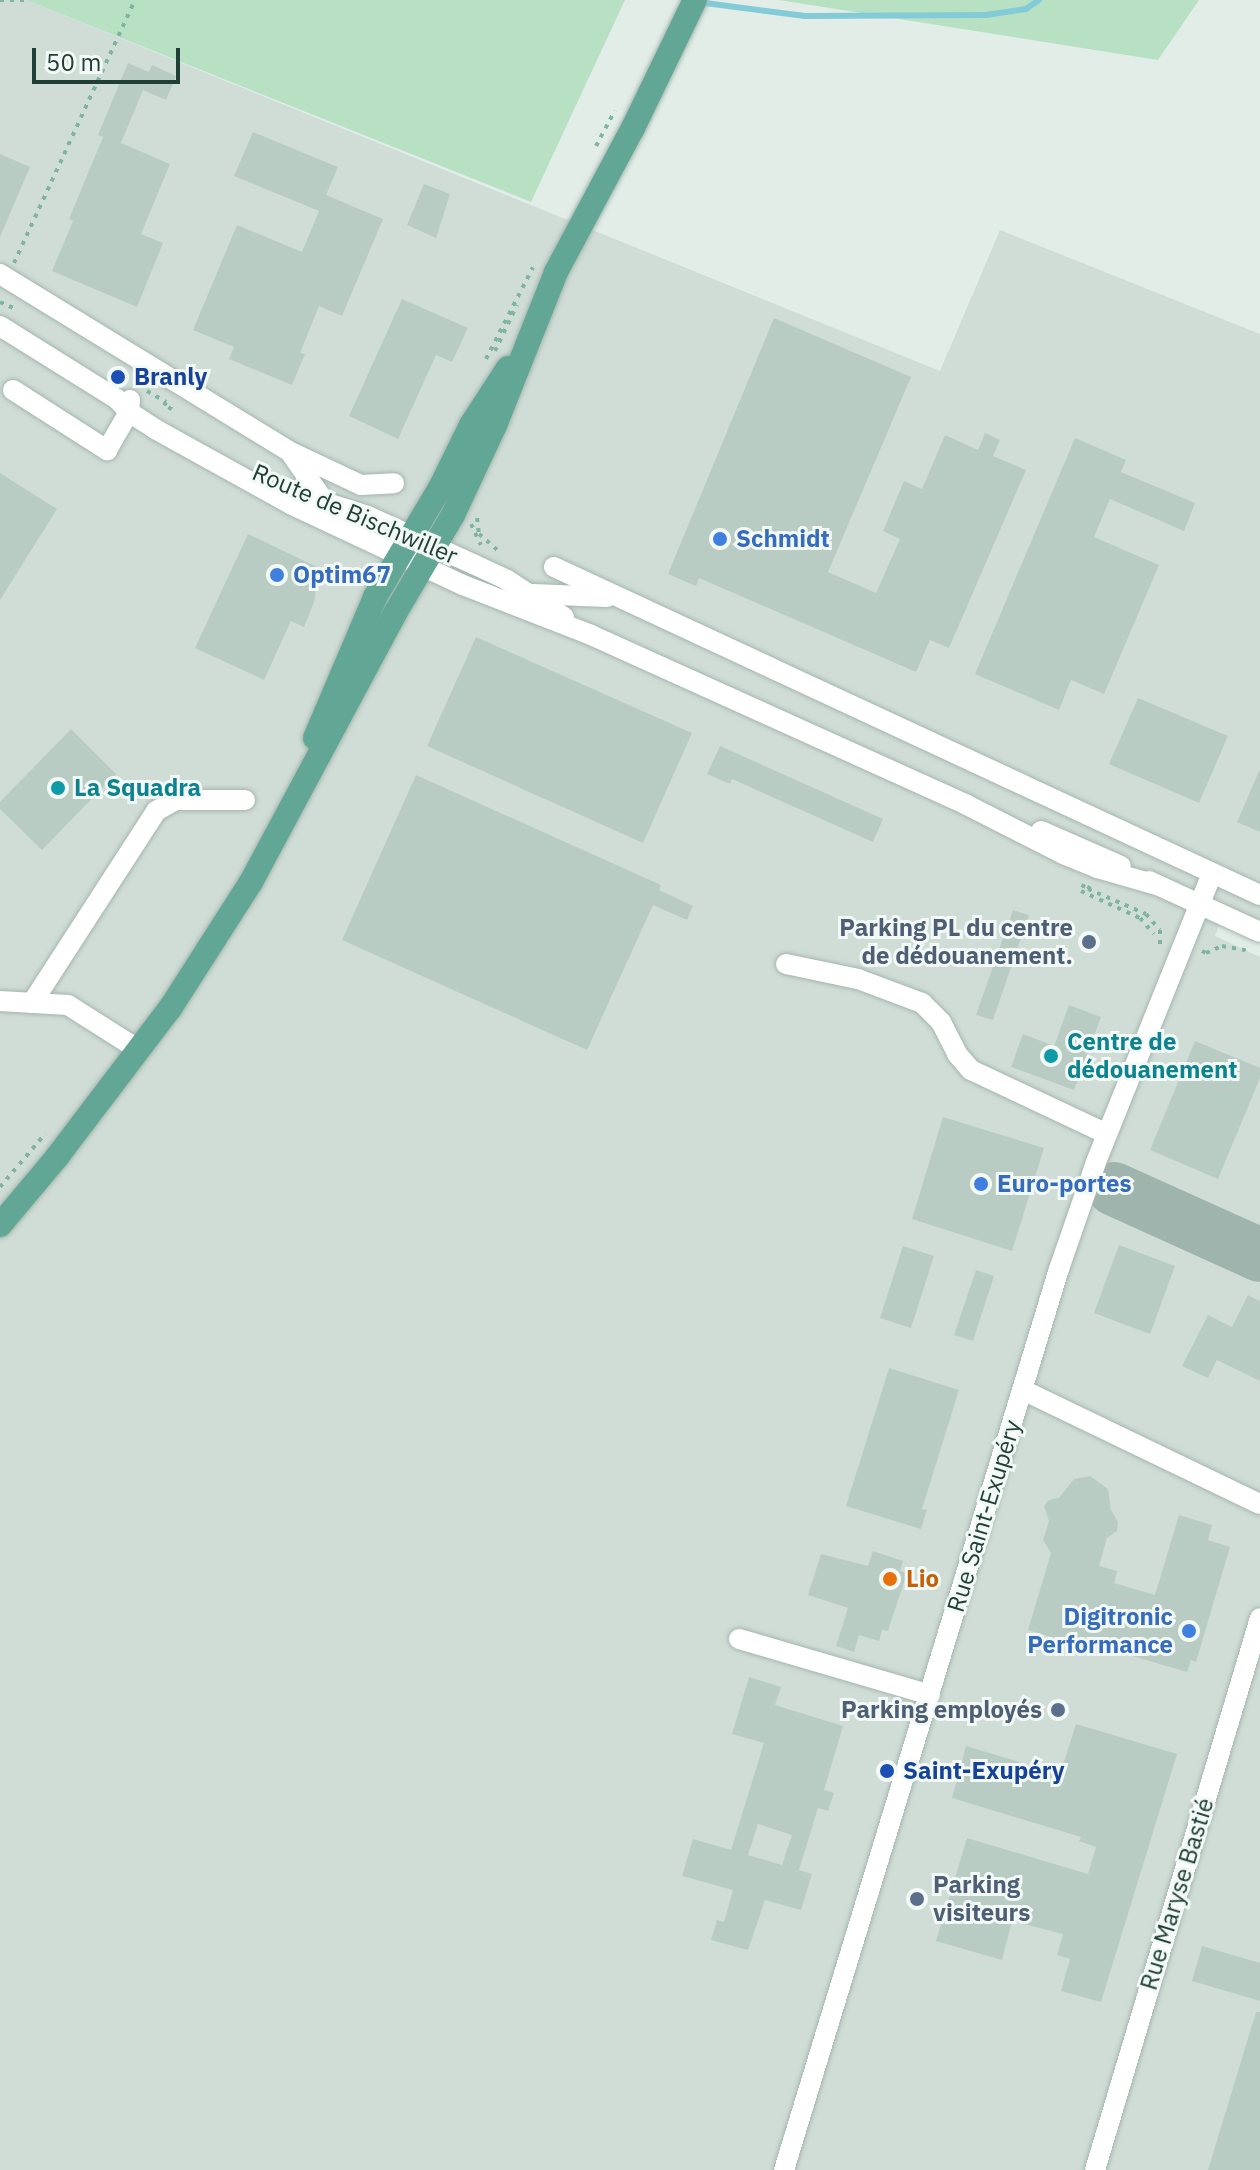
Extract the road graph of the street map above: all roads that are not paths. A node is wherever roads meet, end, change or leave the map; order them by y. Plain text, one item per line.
1 (695, 0) edge
2 (6, 270) edge
3 (536, 321) junction
4 (0, 326) edge
5 (13, 390) dead end
6 (126, 404) junction
7 (290, 452) junction
8 (394, 483) dead end
9 (326, 504) junction
10 (403, 545) junction
11 (428, 556) junction
12 (554, 567) dead end
13 (527, 593) junction
14 (615, 597) junction
15 (591, 635) junction
16 (245, 800) dead end
17 (289, 813) junction
18 (1212, 873) junction
19 (1260, 895) edge
20 (1198, 904) junction
21 (1260, 932) edge
22 (786, 964) dead end
23 (0, 1001) edge
24 (32, 1003) junction
25 (139, 1050) junction
26 (1107, 1134) junction
27 (0, 1225) edge
28 (1023, 1390) junction
29 (1260, 1504) edge
30 (1260, 1618) edge
31 (739, 1639) dead end
32 (930, 1695) junction
33 (784, 2170) edge
34 (1095, 2170) edge

1 - 3 main road
2 - 7 street, Route de Bischwiller
3 - 10 main road
3 - 11 main road
4 - 6 street, Route de Bischwiller
5 - 6 street
6 - 9 street, Route de Bischwiller
6 - 10 street, Route de Bischwiller
7 - 8 street, Route de Bischwiller
7 - 9 street
9 - 10 street, Route de Bischwiller
10 - 11 street, Route de Bischwiller
10 - 17 main road
11 - 13 street, Route de Bischwiller
11 - 15 street, Route de Bischwiller
11 - 17 main road
12 - 14 street
13 - 14 street
13 - 15 street, Route de Bischwiller
14 - 18 street
15 - 20 street, Route de Bischwiller
16 - 24 street
17 - 25 main road
18 - 19 street
18 - 20 street, Rue Saint-Exupéry
20 - 21 street, Route de Bischwiller
20 - 26 street, Rue Saint-Exupéry
22 - 26 street
23 - 24 street
24 - 25 street
25 - 27 main road
26 - 28 street, Rue Saint-Exupéry
28 - 29 street
28 - 32 street, Rue Saint-Exupéry
30 - 34 street, Rue Maryse Bastié
31 - 32 street
32 - 33 street, Rue Saint-Exupéry

